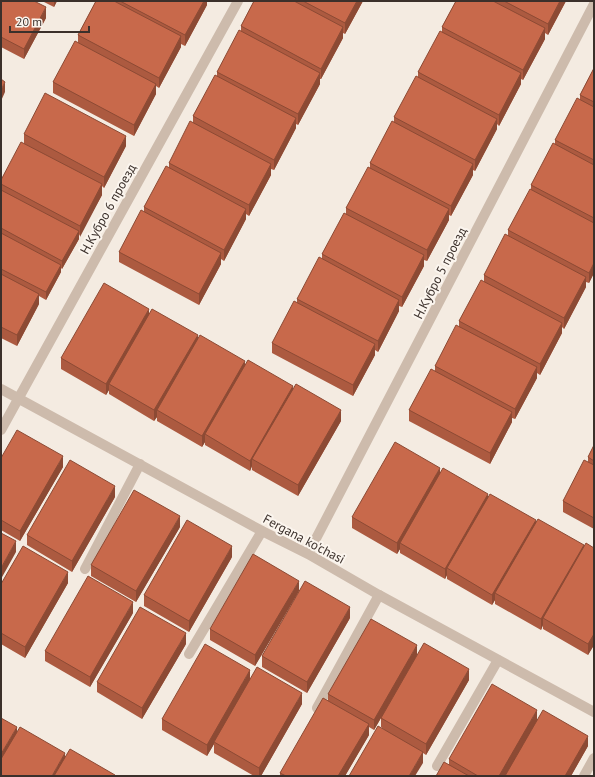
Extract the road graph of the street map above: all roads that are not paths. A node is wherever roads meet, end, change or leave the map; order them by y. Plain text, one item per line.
1 (238, 1) edge
2 (594, 4) edge
3 (1, 389) edge
4 (18, 398) junction
5 (1, 430) edge
6 (140, 464) junction
7 (262, 531) junction
8 (308, 554) junction
9 (84, 568) dead end
10 (379, 595) junction
11 (189, 654) dead end
12 (498, 660) junction
13 (317, 708) edge
14 (594, 712) edge
15 (594, 758) edge
16 (437, 766) dead end
17 (584, 776) edge

1 - 4 street, Н.Кубро 6 проезд
2 - 8 street, Н.Кубро 5 проезд
3 - 4 street, Fergana ko'chasi
4 - 5 street, Н.Кубро 6 проезд
4 - 6 street, Fergana ko'chasi
6 - 7 street, Fergana ko'chasi
6 - 9 street
7 - 8 street, Fergana ko'chasi
7 - 11 street
8 - 10 street, Fergana ko'chasi
10 - 12 street, Fergana ko'chasi
10 - 13 street
12 - 14 street, Fergana ko'chasi
12 - 16 street
15 - 17 street

